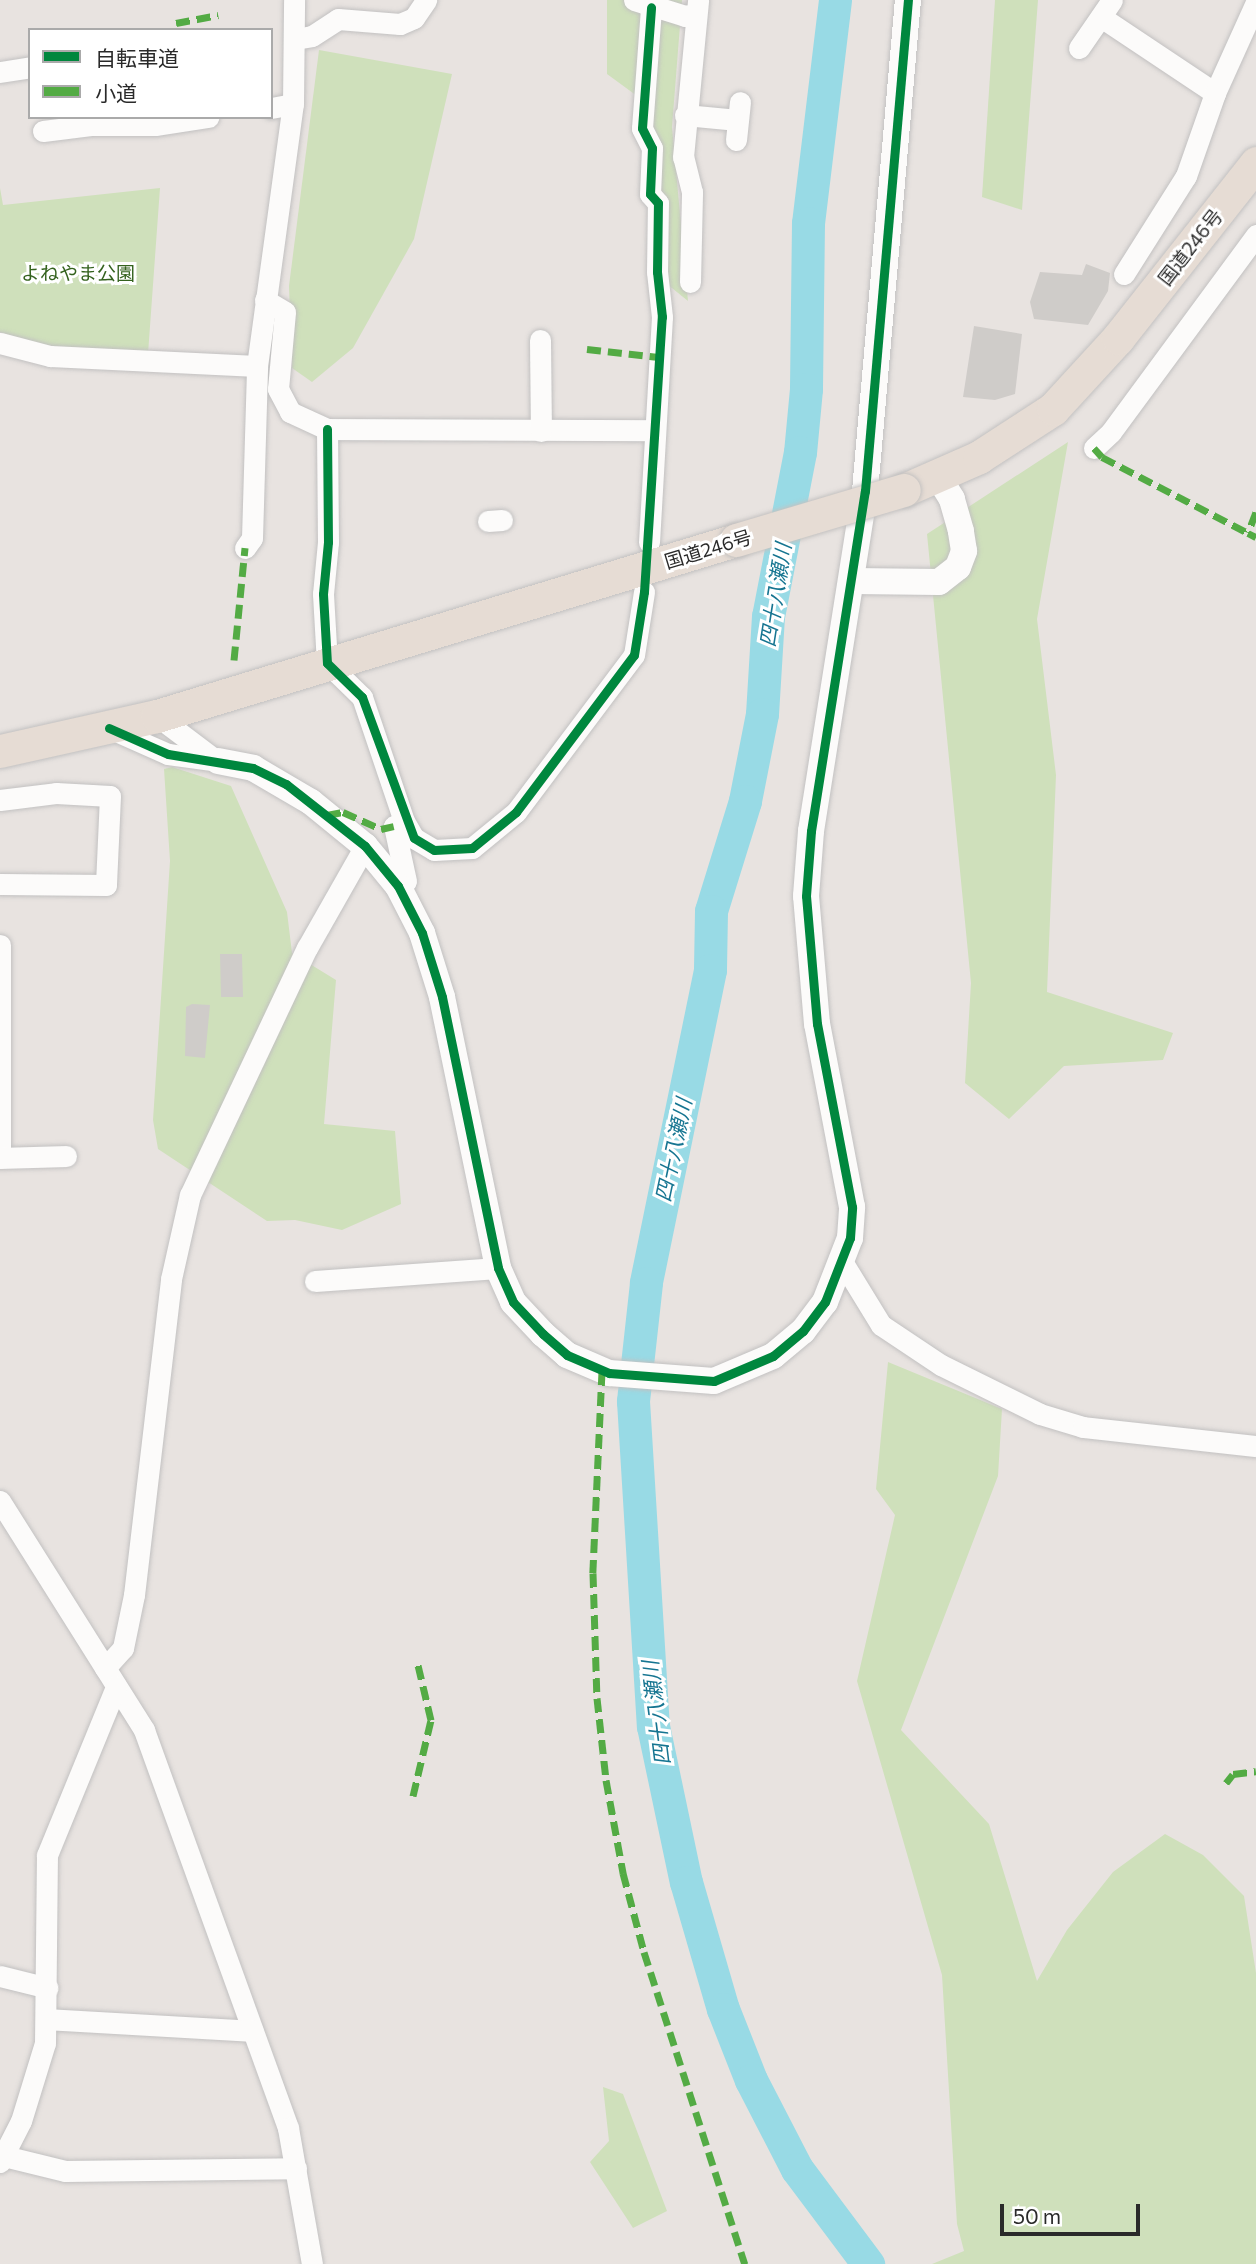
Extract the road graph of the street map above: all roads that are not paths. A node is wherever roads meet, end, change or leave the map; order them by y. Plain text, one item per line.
1 (294, 0) edge
2 (426, 0) edge
3 (908, 0) edge
4 (1256, 2) edge
5 (643, 4) edge
6 (697, 7) edge
7 (1107, 8) edge
8 (295, 39) junction
9 (1079, 48) dead end
10 (28, 68) edge
11 (0, 72) edge
12 (1215, 93) junction
13 (293, 104) junction
14 (273, 107) edge
15 (685, 115) junction
16 (195, 119) edge
17 (738, 121) dead end
18 (43, 133) edge
19 (1256, 163) edge
20 (1256, 235) edge
21 (1124, 274) dead end
22 (690, 282) dead end
23 (265, 300) junction
24 (540, 340) dead end
25 (0, 343) edge
26 (257, 366) junction
27 (327, 429) junction
28 (541, 430) junction
29 (654, 430) junction
30 (1094, 448) dead end
31 (939, 478) junction
32 (649, 542) dead end
33 (245, 548) dead end
34 (853, 581) junction
35 (644, 592) dead end
36 (327, 663) junction
37 (157, 716) junction
38 (109, 728) junction
39 (0, 751) edge
40 (218, 761) junction
41 (0, 800) edge
42 (404, 821) junction
43 (365, 846) junction
44 (0, 884) edge
45 (398, 886) junction
46 (0, 945) edge
47 (66, 1156) dead end
48 (843, 1263) junction
49 (498, 1268) junction
50 (315, 1281) dead end
51 (1256, 1446) edge
52 (1, 1503) edge
53 (110, 1678) junction
54 (0, 1976) edge
55 (48, 1988) junction
56 (47, 2019) junction
57 (253, 2031) junction
58 (2, 2159) edge
59 (296, 2168) junction
60 (312, 2264) edge

1 - 8 street
2 - 8 street
3 - 34 street
4 - 12 street
5 - 6 street
5 - 29 street
6 - 15 street
7 - 9 street
7 - 12 street
8 - 13 street
10 - 11 street
12 - 21 street
13 - 14 street
13 - 23 street
15 - 17 street
15 - 22 street
16 - 18 street
19 - 31 highway, 国道246号
20 - 30 street
23 - 26 street
23 - 27 street
24 - 28 street
25 - 26 street
26 - 33 street
27 - 28 street
27 - 36 street
28 - 29 street
29 - 32 street
31 - 34 street
31 - 36 highway, 国道246号, bridge
34 - 48 street
35 - 42 street
36 - 37 highway, 国道246号
36 - 42 street
37 - 38 highway, 国道246号
37 - 40 street
38 - 39 highway, 国道246号
38 - 40 street
40 - 43 street
41 - 44 street
42 - 45 street
43 - 45 street
43 - 53 street
45 - 49 street
46 - 47 street
48 - 49 street
48 - 51 street
49 - 50 street
52 - 53 street
53 - 55 street
53 - 57 street
54 - 55 street
55 - 56 street
56 - 57 street
56 - 58 street
57 - 59 street
58 - 59 street
59 - 60 street

